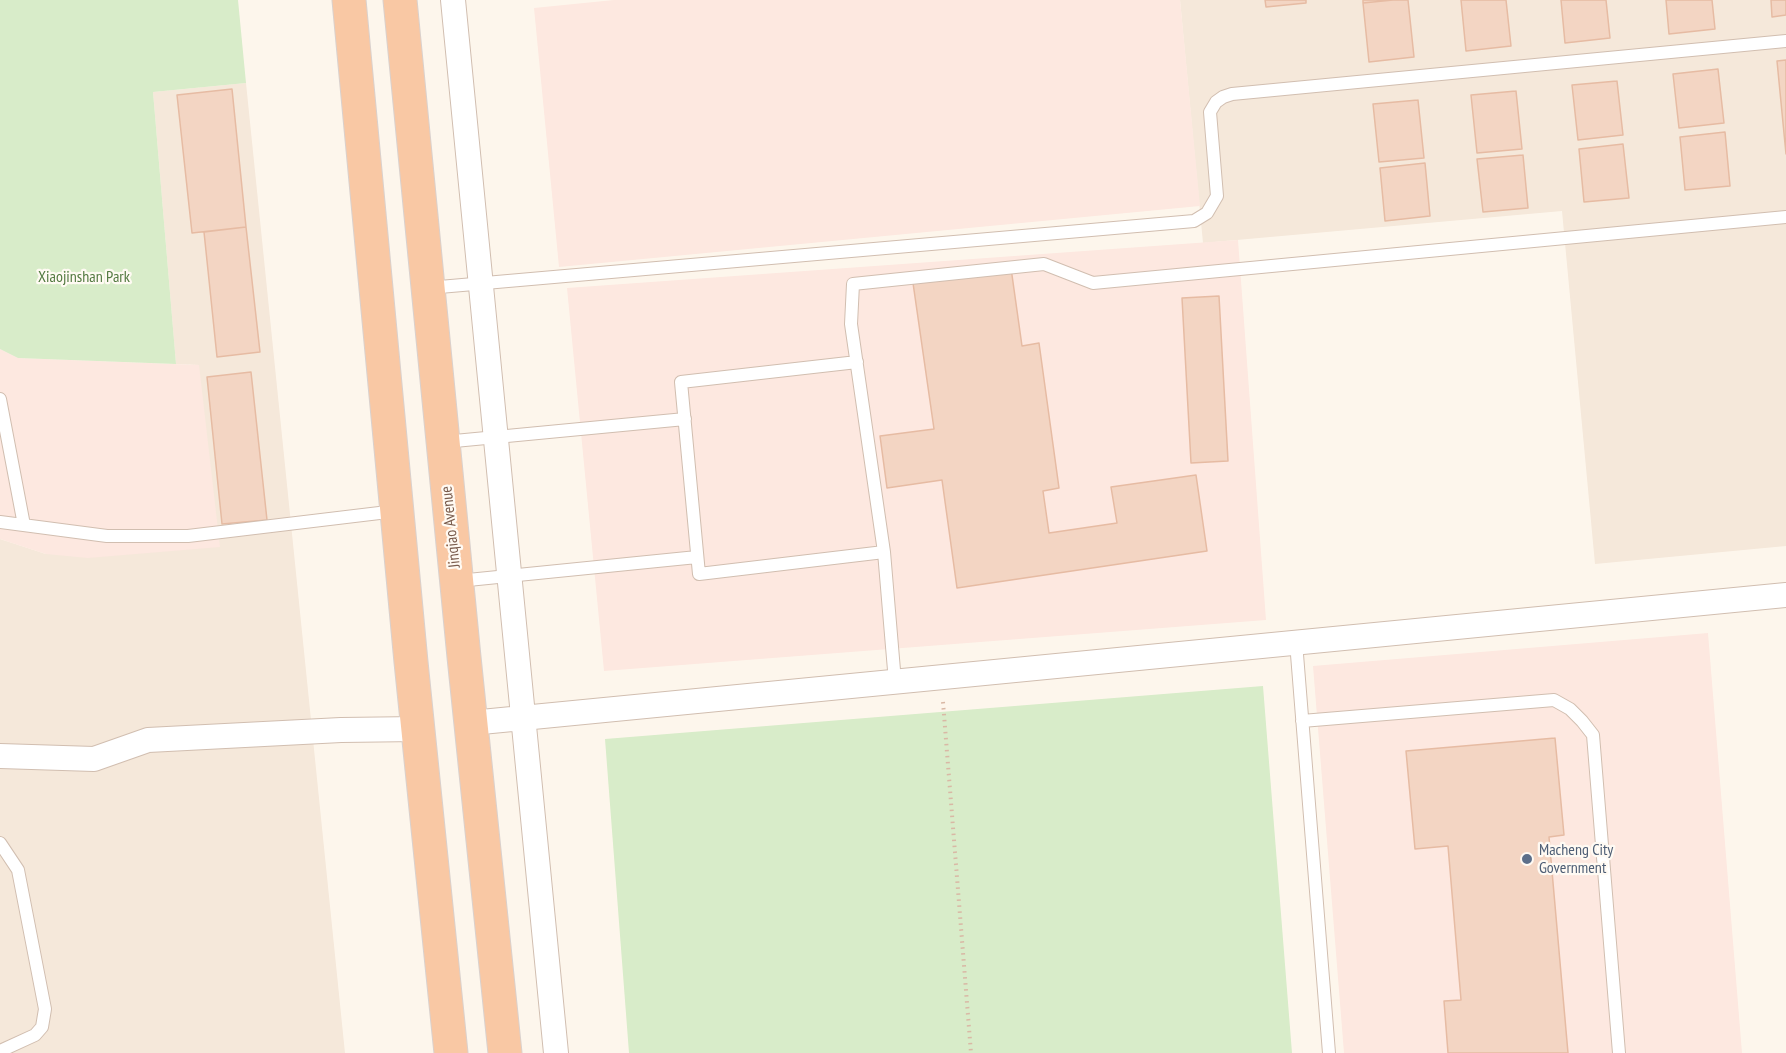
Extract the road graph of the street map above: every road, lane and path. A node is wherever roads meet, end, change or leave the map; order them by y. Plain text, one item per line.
1 (349, 0) edge
2 (400, 0) edge
3 (453, 0) edge
4 (1786, 41) edge
5 (1786, 217) edge
6 (481, 283) junction
7 (428, 288) junction
8 (857, 362) junction
9 (0, 399) edge
10 (685, 418) junction
11 (496, 437) junction
12 (443, 442) junction
13 (397, 510) junction
14 (0, 522) edge
15 (24, 525) junction
16 (884, 552) junction
17 (697, 556) junction
18 (510, 575) junction
19 (456, 581) junction
20 (1786, 595) edge
21 (1296, 642) junction
22 (941, 677) junction
23 (895, 681) junction
24 (524, 718) junction
25 (1302, 721) junction
26 (471, 723) junction
27 (418, 729) junction
28 (0, 756) edge
29 (0, 843) edge
30 (0, 1051) edge
31 (451, 1053) edge
32 (505, 1053) edge
33 (556, 1053) edge
34 (971, 1053) edge
35 (1329, 1053) edge
36 (1619, 1053) edge

1 - 13 highway
2 - 7 highway, Jinqiao Avenue
3 - 6 street
4 - 6 lane
5 - 8 lane
6 - 7 lane
6 - 11 street
7 - 12 highway, Jinqiao Avenue
8 - 10 lane
8 - 16 lane
9 - 15 lane
10 - 11 lane
10 - 17 lane
11 - 12 lane
11 - 18 street
12 - 19 highway, Jinqiao Avenue
13 - 15 lane
13 - 27 highway
14 - 15 lane
16 - 17 lane
16 - 23 lane
17 - 18 lane
18 - 19 lane
18 - 24 street
19 - 26 highway, Jinqiao Avenue
20 - 21 street
21 - 22 street
21 - 25 lane
22 - 23 street
22 - 34 path
23 - 24 street
24 - 26 street
24 - 33 street
25 - 35 lane
25 - 36 lane
26 - 32 highway, Jinqiao Avenue
27 - 28 street
27 - 31 highway
29 - 30 lane

